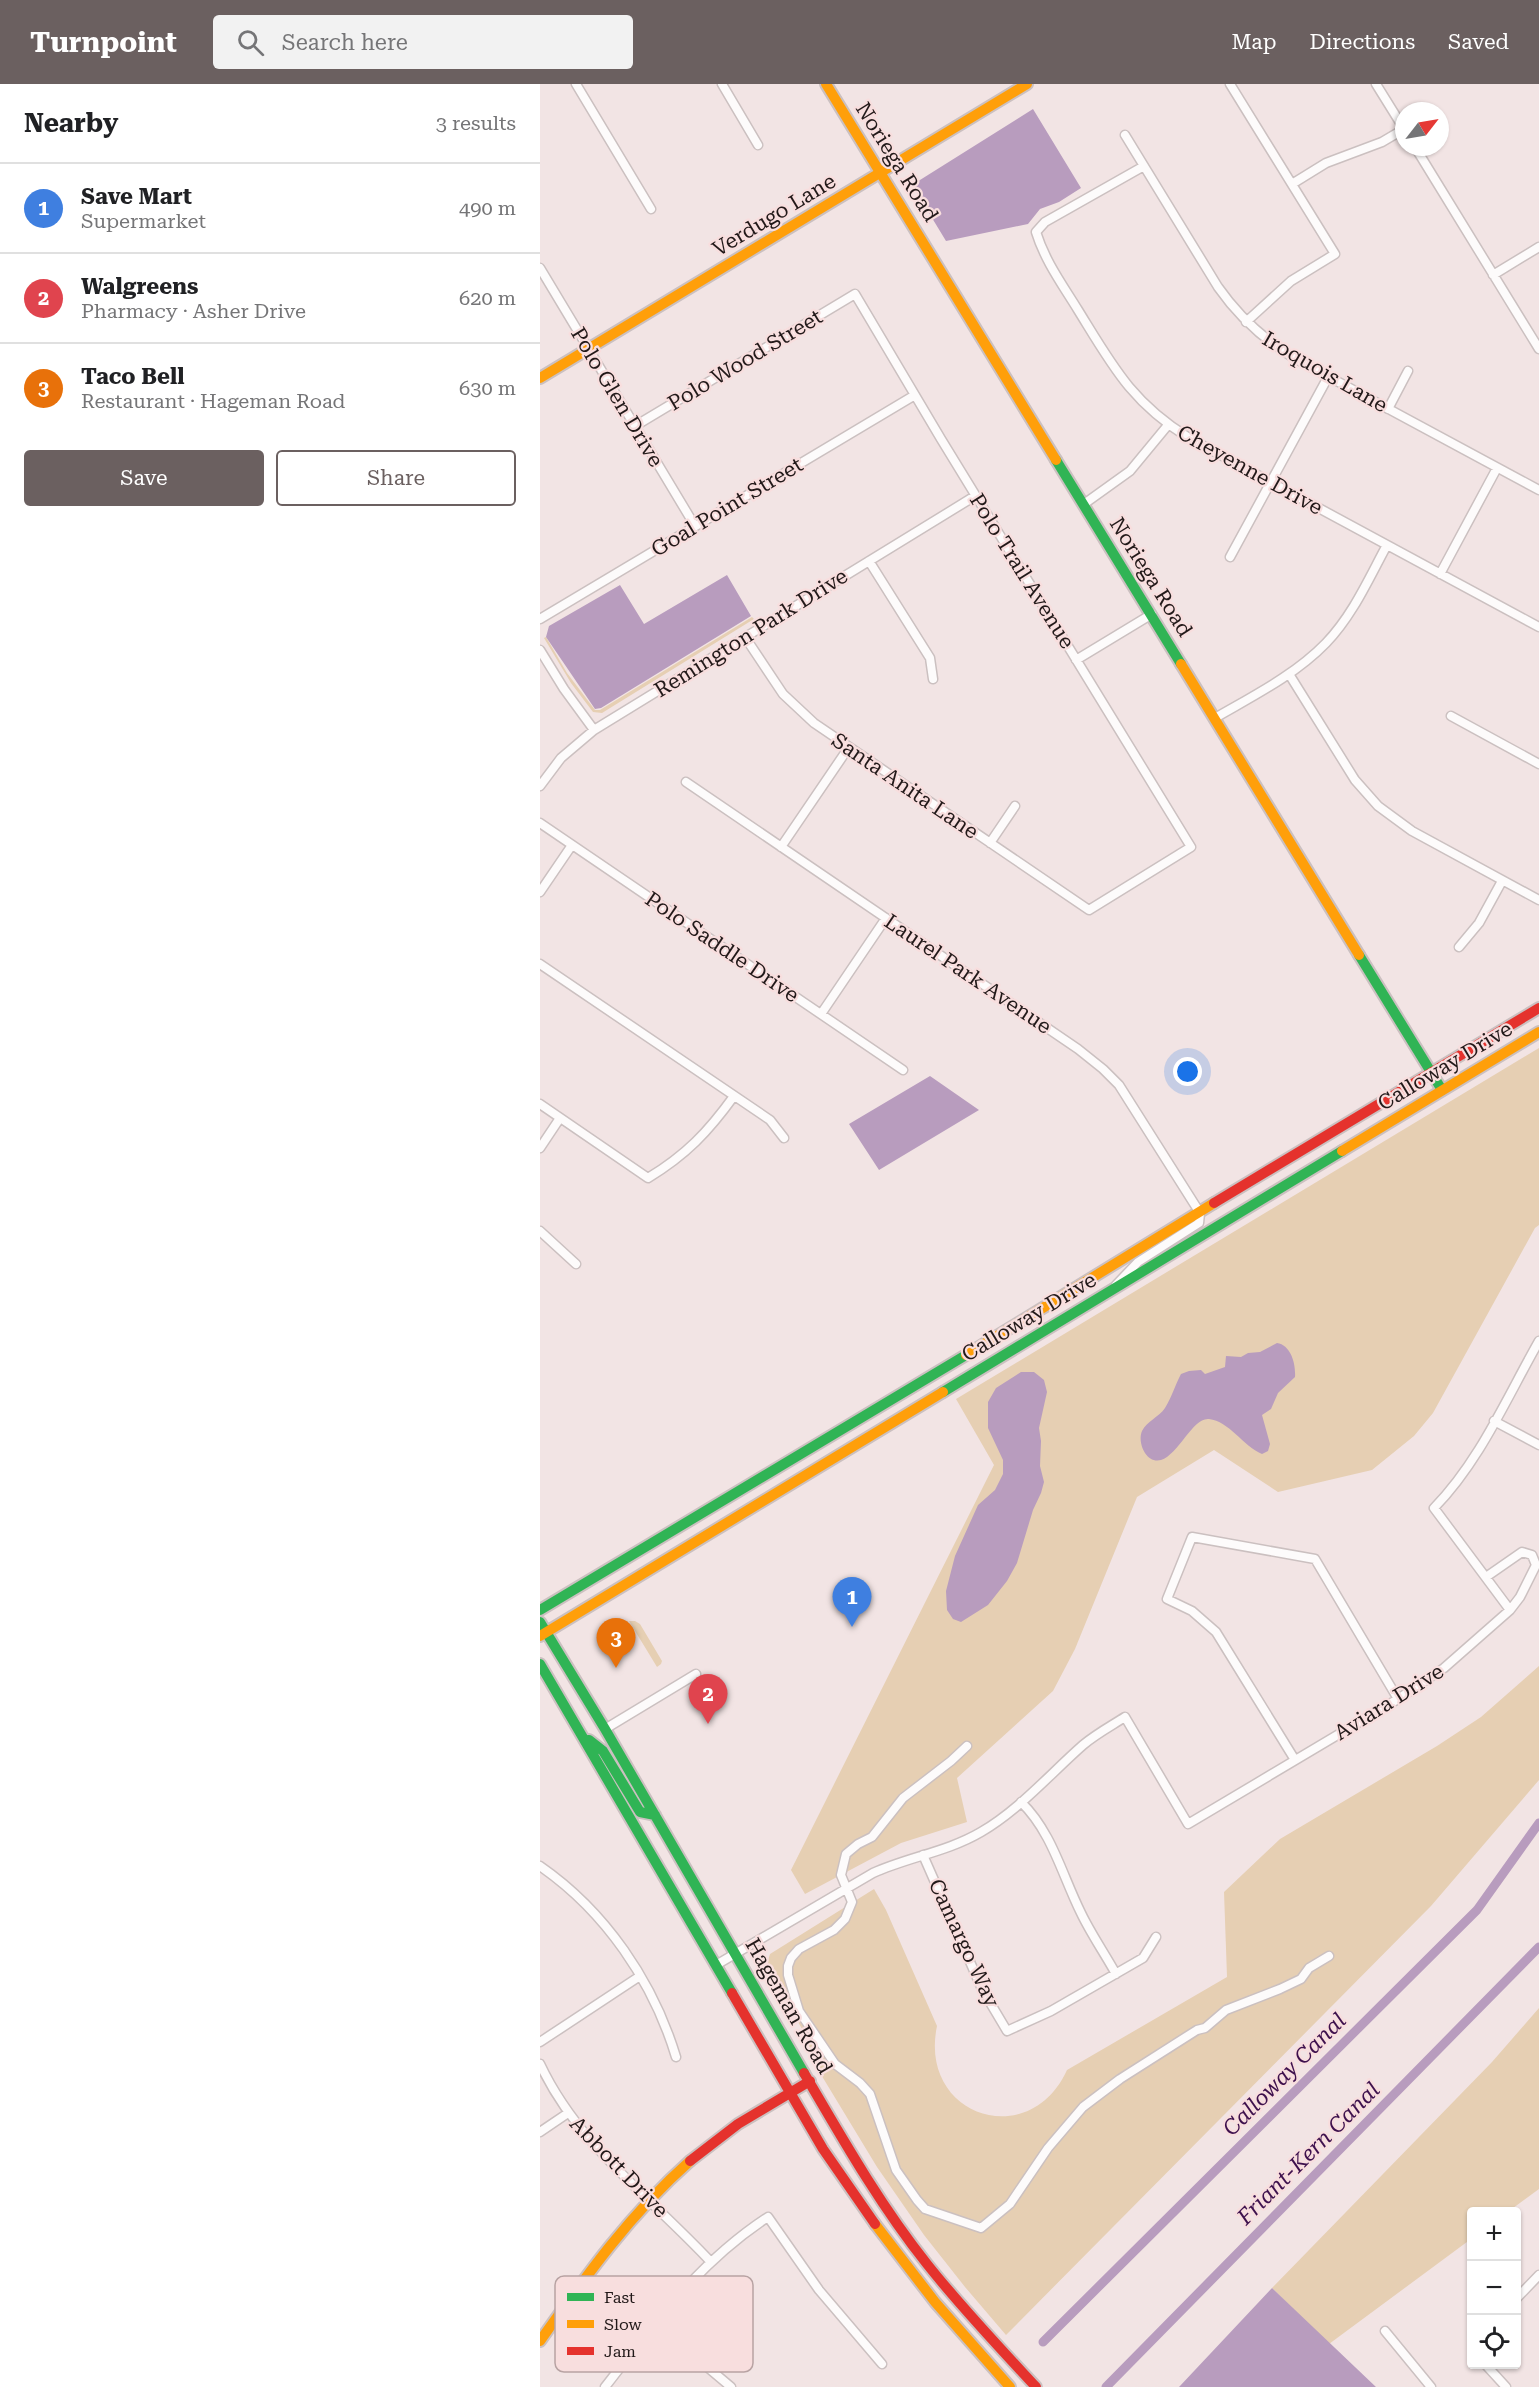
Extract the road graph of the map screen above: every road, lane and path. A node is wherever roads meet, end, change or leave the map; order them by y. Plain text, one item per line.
1 (576, 84) edge
2 (722, 84) edge
3 (826, 84) edge
4 (1027, 84) edge
5 (1230, 84) edge
6 (1376, 84) edge
7 (1395, 115) edge
8 (1395, 134) edge
9 (1125, 135) dead end
10 (758, 145) dead end
11 (1420, 156) edge
12 (1144, 166) junction
13 (881, 173) junction
14 (1292, 184) junction
15 (651, 209) dead end
16 (1539, 247) edge
17 (540, 268) edge
18 (1493, 275) junction
19 (855, 294) joint
20 (1246, 322) junction
21 (589, 349) junction
22 (1539, 349) edge
23 (1408, 371) dead end
24 (1328, 377) junction
25 (540, 378) edge
26 (915, 395) junction
27 (1388, 409) junction
28 (1167, 425) junction
29 (635, 426) junction
30 (1497, 468) junction
31 (1271, 483) junction
32 (1539, 490) edge
33 (975, 496) junction
34 (1084, 504) junction
35 (695, 526) junction
36 (1387, 545) junction
37 (1230, 557) dead end
38 (869, 561) junction
39 (1440, 574) junction
40 (1152, 614) junction
41 (540, 619) edge
42 (1539, 627) edge
43 (745, 637) junction
44 (540, 650) edge
45 (1076, 660) junction
46 (1289, 674) junction
47 (933, 679) dead end
48 (1451, 716) dead end
49 (1215, 718) junction
50 (594, 730) junction
51 (849, 747) junction
52 (1539, 764) edge
53 (686, 782) dead end
54 (540, 786) edge
55 (1015, 806) dead end
56 (540, 823) edge
57 (990, 843) junction
58 (572, 845) junction
59 (781, 847) junction
60 (1502, 880) junction
61 (540, 892) edge
62 (1539, 900) edge
63 (1089, 910) joint
64 (886, 918) junction
65 (1459, 947) dead end
66 (540, 964) edge
67 (1539, 1008) edge
68 (821, 1014) junction
69 (1539, 1032) edge
70 (903, 1070) dead end
71 (1431, 1072) junction
72 (1442, 1090) junction
73 (734, 1096) junction
74 (540, 1104) edge
75 (561, 1118) junction
76 (784, 1138) dead end
77 (540, 1148) edge
78 (1200, 1213) junction
79 (540, 1231) edge
80 (576, 1264) dead end
81 (1111, 1290) junction
82 (1539, 1341) edge
83 (1494, 1420) junction
84 (1539, 1445) edge
85 (1486, 1577) junction
86 (540, 1610) edge
87 (1510, 1610) junction
88 (540, 1622) edge
89 (543, 1634) edge
90 (540, 1664) edge
91 (696, 1674) dead end
92 (1398, 1699) junction
93 (605, 1729) junction
94 (582, 1734) junction
95 (968, 1746) dead end
96 (1295, 1761) junction
97 (1020, 1802) junction
98 (655, 1815) junction
99 (923, 1855) junction
100 (540, 1866) edge
101 (847, 1888) junction
102 (1156, 1937) dead end
103 (736, 1954) junction
104 (1329, 1956) dead end
105 (716, 1965) junction
106 (1116, 1974) junction
107 (640, 1976) junction
108 (540, 2042) edge
109 (676, 2056) dead end
110 (540, 2064) edge
111 (810, 2081) junction
112 (790, 2091) junction
113 (568, 2113) junction
114 (540, 2132) edge
115 (649, 2199) junction
116 (710, 2261) junction
117 (1539, 2275) edge
118 (587, 2276) edge
119 (695, 2276) edge
120 (1521, 2294) edge
121 (555, 2320) edge
122 (1385, 2331) dead end
123 (540, 2341) edge
124 (882, 2364) dead end
125 (1490, 2369) edge
126 (617, 2372) edge
127 (713, 2372) edge
128 (605, 2387) edge
129 (731, 2387) edge
130 (1011, 2387) edge
131 (1036, 2387) edge
132 (1431, 2387) edge
133 (1506, 2387) edge

1 - 15 street
2 - 10 street
3 - 13 main road, Noriega Road
4 - 13 main road, Verdugo Lane
5 - 14 street
6 - 7 street
8 - 14 street
9 - 12 street, Iroquois Lane
11 - 18 street
12 - 20 street, Iroquois Lane
12 - 28 street, Cheyenne Drive
13 - 21 main road, Verdugo Lane
13 - 34 main road, Noriega Road
14 - 20 street
16 - 18 street
17 - 21 street, Polo Glen Drive
18 - 22 street
19 - 26 street, Polo Trail Avenue
19 - 29 street, Polo Wood Street
20 - 24 street, Iroquois Lane
21 - 25 main road, Verdugo Lane
21 - 29 street, Polo Glen Drive
23 - 27 street
24 - 27 street, Iroquois Lane
24 - 31 street
26 - 33 street, Polo Trail Avenue
26 - 35 street, Goal Point Street
27 - 30 street, Iroquois Lane
28 - 31 street, Cheyenne Drive
28 - 34 street
29 - 35 street, Polo Glen Drive
30 - 32 street, Iroquois Lane
30 - 39 street
31 - 36 street, Cheyenne Drive
31 - 37 street
33 - 38 street, Remington Park Drive
33 - 45 street, Polo Trail Avenue
34 - 40 main road, Noriega Road
35 - 41 street, Goal Point Street
36 - 39 street, Cheyenne Drive
36 - 46 street
38 - 43 street, Remington Park Drive
38 - 47 street
39 - 42 street, Cheyenne Drive
40 - 45 street
40 - 49 main road, Noriega Road
43 - 50 street, Remington Park Drive
43 - 51 street, Santa Anita Lane
44 - 50 street
45 - 63 street, Polo Trail Avenue
46 - 49 street
46 - 60 street
48 - 52 street
49 - 71 main road, Noriega Road
50 - 54 street, Remington Park Drive
51 - 57 street, Santa Anita Lane
51 - 59 street
53 - 59 street, Laurel Park Avenue
55 - 57 street
56 - 58 street, Polo Saddle Drive
57 - 63 street, Santa Anita Lane
58 - 61 street
58 - 68 street, Polo Saddle Drive
59 - 64 street, Laurel Park Avenue
60 - 62 street
60 - 65 street
64 - 68 street
64 - 78 street, Laurel Park Avenue
66 - 73 street
67 - 71 main road, Calloway Drive
68 - 70 street, Polo Saddle Drive
69 - 72 main road, Calloway Drive
71 - 72 main road, Noriega Road
71 - 78 main road, Calloway Drive
72 - 81 main road, Calloway Drive
73 - 75 street
73 - 76 street
74 - 75 street
75 - 77 street
78 - 81 street
78 - 86 main road, Calloway Drive
79 - 80 street
81 - 89 main road, Calloway Drive
82 - 83 street
83 - 84 street
83 - 85 street
85 - 87 street
85 - 87 street, Aviara Drive
87 - 92 street, Aviara Drive
88 - 89 main road, Hageman Road
89 - 93 main road, Hageman Road
90 - 94 main road, Hageman Road
91 - 93 street
92 - 96 street, Aviara Drive
92 - 96 street
93 - 98 main road, Hageman Road
94 - 98 main road
94 - 105 main road, Hageman Road
95 - 101 street
96 - 97 street, Aviara Drive
97 - 99 street
97 - 106 street
98 - 103 main road, Hageman Road
99 - 101 street
99 - 106 street, Camargo Way
100 - 107 street
101 - 103 street
101 - 104 street
102 - 106 street
103 - 105 street
103 - 111 main road, Hageman Road
105 - 112 main road, Hageman Road
107 - 108 street
107 - 109 street
110 - 113 street, Abbott Drive
111 - 112 main road
111 - 131 main road, Hageman Road
112 - 115 main road
112 - 130 main road, Hageman Road
113 - 114 street
113 - 115 street, Abbott Drive
115 - 116 street, Abbott Drive
115 - 118 main road
116 - 119 street
116 - 124 street
117 - 120 street
121 - 123 main road
122 - 132 street
125 - 133 street
126 - 128 street
127 - 129 street

